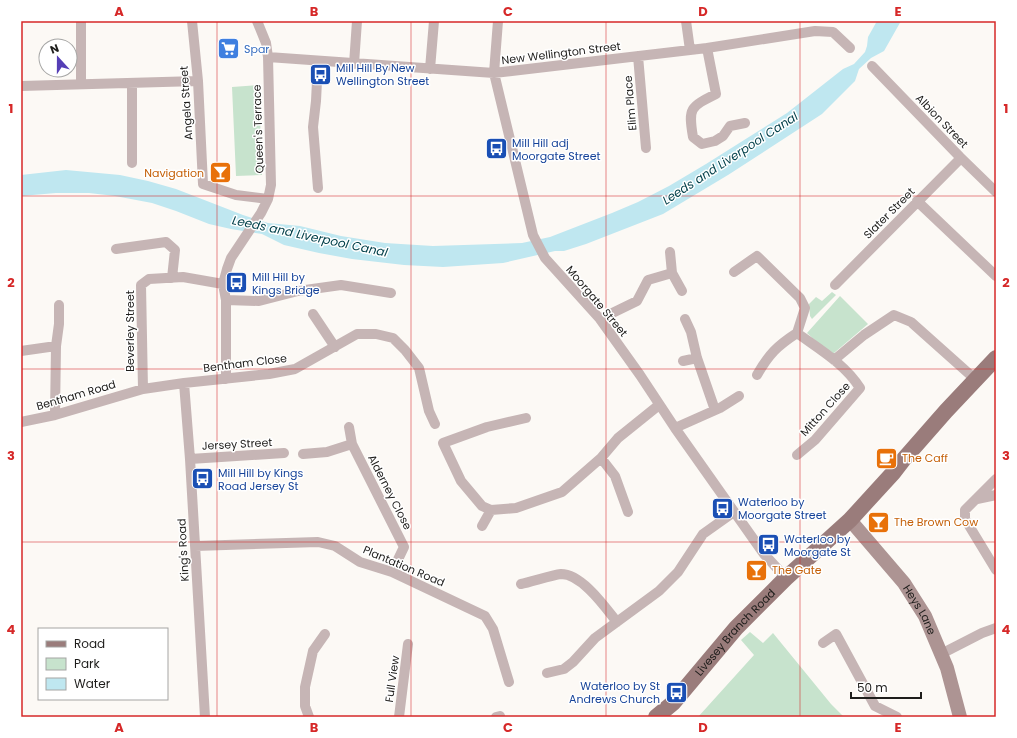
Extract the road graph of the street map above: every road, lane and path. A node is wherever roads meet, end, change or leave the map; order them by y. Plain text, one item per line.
1 (81, 21) edge
2 (192, 21) edge
3 (257, 21) edge
4 (357, 21) edge
5 (434, 21) edge
6 (498, 21) edge
7 (686, 21) edge
8 (816, 26) edge
9 (707, 48) junction
10 (850, 48) dead end
11 (690, 50) junction
12 (638, 56) junction
13 (268, 57) junction
14 (318, 61) junction
15 (354, 64) junction
16 (872, 66) dead end
17 (430, 69) junction
18 (494, 73) junction
19 (198, 81) junction
20 (132, 82) junction
21 (81, 84) junction
22 (21, 86) edge
23 (745, 123) dead end
24 (646, 148) dead end
25 (961, 158) junction
26 (132, 163) dead end
27 (318, 188) dead end
28 (996, 192) edge
29 (268, 198) junction
30 (918, 201) junction
31 (116, 248) dead end
32 (670, 252) dead end
33 (734, 272) dead end
34 (672, 273) junction
35 (996, 276) edge
36 (172, 278) junction
37 (223, 284) junction
38 (835, 285) dead end
39 (682, 292) dead end
40 (391, 293) dead end
41 (226, 300) junction
42 (59, 305) dead end
43 (313, 314) dead end
44 (600, 319) junction
45 (685, 319) dead end
46 (797, 333) junction
47 (56, 346) junction
48 (334, 347) junction
49 (21, 351) edge
50 (697, 358) junction
51 (996, 358) edge
52 (834, 360) junction
53 (683, 361) dead end
54 (758, 374) dead end
55 (226, 379) junction
56 (976, 380) junction
57 (184, 382) junction
58 (143, 388) junction
59 (739, 396) dead end
60 (659, 405) junction
61 (715, 410) junction
62 (55, 415) junction
63 (526, 418) dead end
64 (21, 422) edge
65 (349, 427) dead end
66 (675, 428) junction
67 (439, 433) junction
68 (352, 444) junction
69 (284, 453) dead end
70 (303, 454) dead end
71 (797, 455) dead end
72 (190, 458) junction
73 (601, 458) junction
74 (996, 479) edge
75 (996, 495) edge
76 (977, 499) junction
77 (491, 510) junction
78 (628, 512) dead end
79 (734, 512) junction
80 (850, 520) junction
81 (482, 526) dead end
82 (195, 546) junction
83 (996, 570) edge
84 (392, 572) junction
85 (786, 578) junction
86 (521, 584) dead end
87 (617, 622) junction
88 (996, 628) edge
89 (325, 634) dead end
90 (822, 643) dead end
91 (408, 644) dead end
92 (941, 654) junction
93 (547, 673) dead end
94 (509, 682) dead end
95 (205, 717) edge
96 (309, 717) edge
97 (398, 717) edge
98 (656, 717) edge
99 (897, 717) edge
100 (960, 717) edge

1 - 21 street
2 - 19 street, Angela Street
3 - 13 street, Queen's Terrace
4 - 15 street
5 - 17 street
6 - 18 street, Moorgate Street
7 - 11 street
8 - 9 street, New Wellington Street
8 - 10 street, New Wellington Street
9 - 11 street, New Wellington Street
9 - 23 street
11 - 12 street, New Wellington Street
12 - 18 street, New Wellington Street
12 - 24 street, Elim Place
13 - 14 street, New Wellington Street
13 - 29 street, Queen's Terrace
14 - 15 street, New Wellington Street
14 - 27 street
15 - 17 street, New Wellington Street
16 - 25 street, Albion Street
17 - 18 street, New Wellington Street
18 - 44 street, Moorgate Street
19 - 20 street
19 - 29 street, Angela Street
20 - 21 street
20 - 26 street
21 - 22 street
25 - 28 street, Albion Street
25 - 30 street, Slater Street
29 - 37 street, Queen's Terrace
30 - 35 street
30 - 38 street, Slater Street
31 - 36 street
32 - 34 street
33 - 46 street
34 - 39 street
34 - 44 street
36 - 37 street, Beverley Street
36 - 58 street, Beverley Street
37 - 41 street
40 - 41 street
41 - 55 street
42 - 47 street
43 - 48 street
44 - 60 street, Moorgate Street
45 - 50 street
46 - 52 street
46 - 54 street
47 - 49 street
47 - 62 street
48 - 55 street, Bentham Close
48 - 67 street, Bentham Close
50 - 53 street
50 - 61 street
51 - 56 main road, Livesey Branch Road
52 - 56 street
52 - 71 street, Mitton Close
55 - 57 street, Bentham Close
56 - 80 main road, Livesey Branch Road
57 - 58 street, Bentham Road
57 - 72 street, King's Road
58 - 62 street, Bentham Road
59 - 61 street
60 - 66 street, Moorgate Street
60 - 73 street
61 - 66 street
62 - 64 street, Bentham Road
63 - 67 street
65 - 68 street, Alderney Close
66 - 79 street, Moorgate Street
67 - 77 street, Bentham Close
68 - 70 street
68 - 84 street, Alderney Close
69 - 72 street, Jersey Street
72 - 82 street, King's Road
73 - 77 street
73 - 78 street
74 - 76 street
75 - 76 street
76 - 83 street
77 - 81 street
79 - 85 street, Moorgate Street
79 - 87 street
80 - 85 main road, Livesey Branch Road
80 - 92 street, Heys Lane
82 - 84 street, Plantation Road
82 - 95 street, King's Road
84 - 94 street, Plantation Road
85 - 98 main road, Livesey Branch Road
86 - 87 street
87 - 93 street
88 - 92 street
89 - 96 street
90 - 99 street
91 - 97 street, Full View
92 - 100 street, Heys Lane

